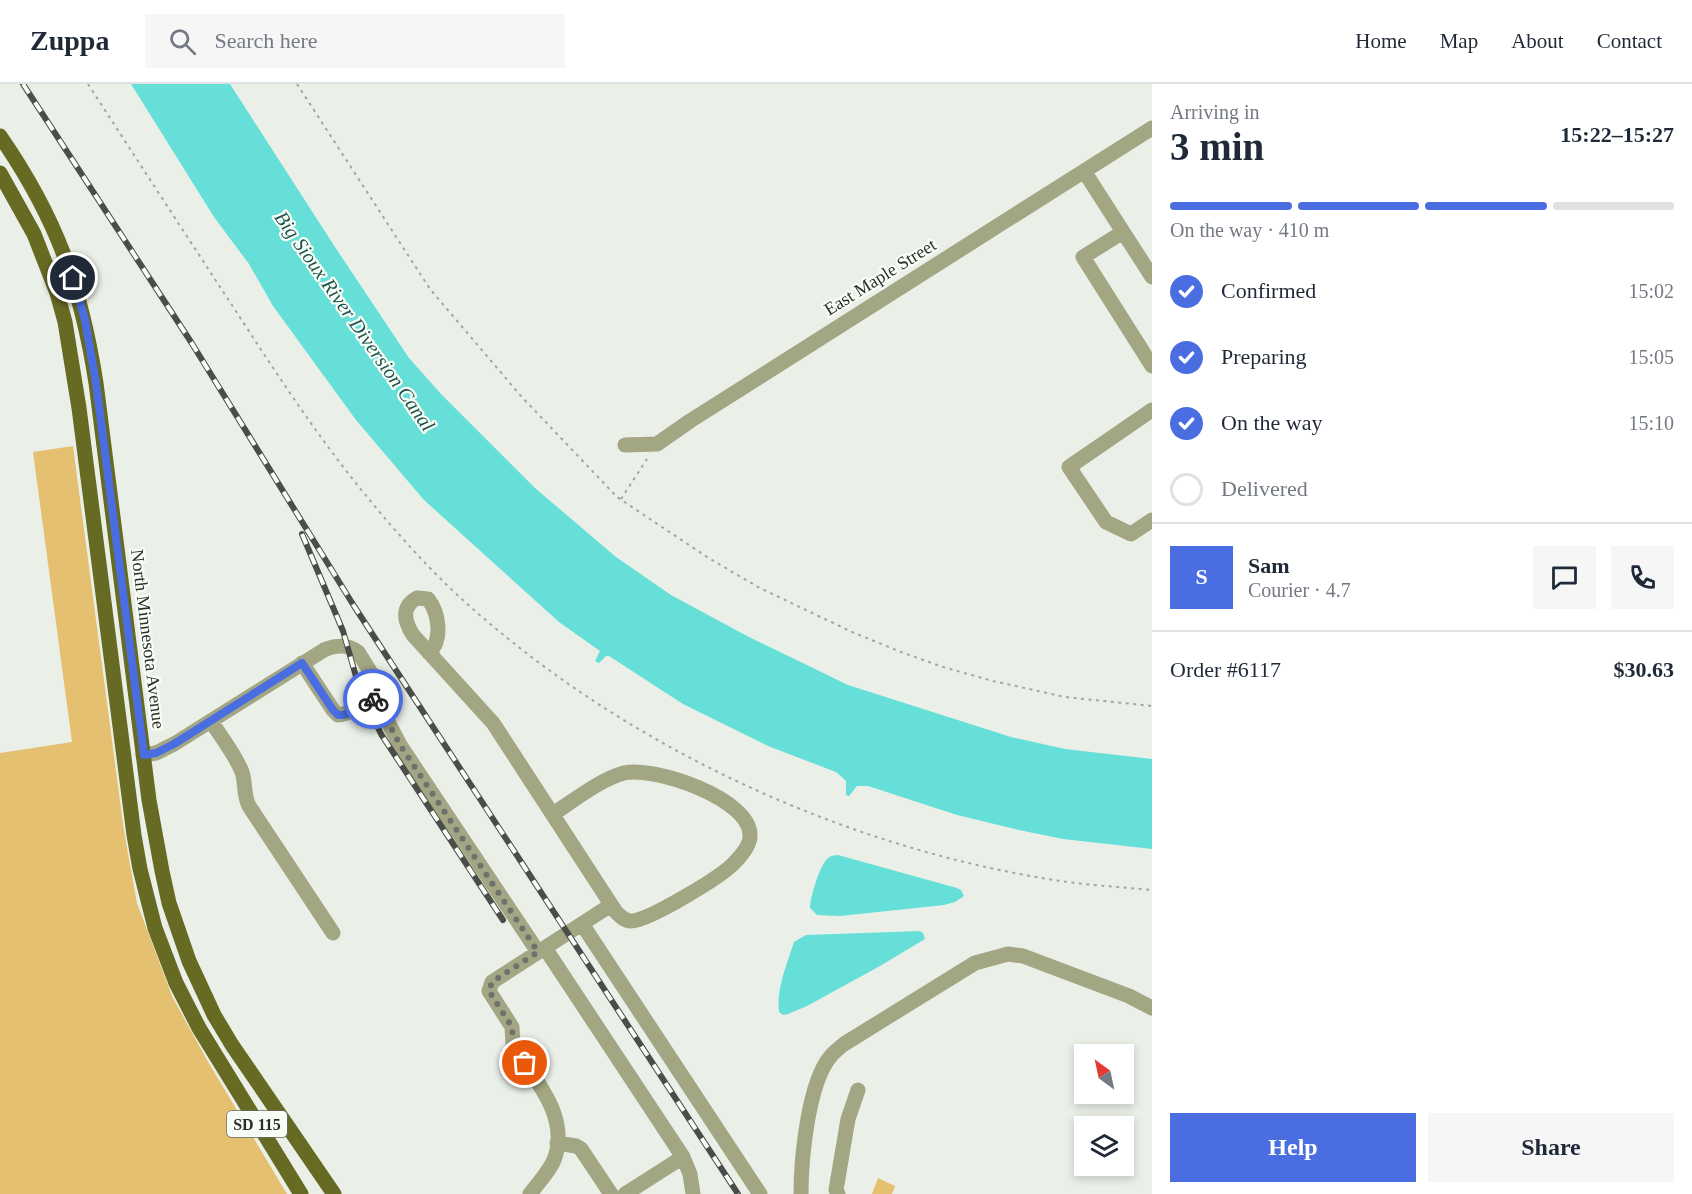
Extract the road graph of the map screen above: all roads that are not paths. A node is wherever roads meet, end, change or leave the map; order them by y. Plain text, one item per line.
1 (1152, 128) edge
2 (0, 136) edge
3 (1084, 171) junction
4 (0, 173) edge
5 (1123, 232) junction
6 (1152, 277) edge
7 (1152, 366) edge
8 (1152, 410) edge
9 (625, 445) dead end
10 (1152, 520) edge
11 (429, 653) dead end
12 (302, 663) junction
13 (381, 697) junction
14 (211, 721) junction
15 (144, 755) junction
16 (553, 814) junction
17 (611, 904) junction
18 (582, 924) junction
19 (333, 933) dead end
20 (542, 950) junction
21 (1152, 1008) edge
22 (858, 1090) dead end
23 (557, 1143) junction
24 (683, 1157) junction
25 (301, 1194) edge
26 (334, 1194) edge
27 (530, 1194) edge
28 (611, 1194) edge
29 (625, 1194) edge
30 (693, 1194) edge
31 (760, 1194) edge
32 (801, 1194) edge
33 (838, 1194) edge

1 - 3 street, East Maple Street
2 - 15 main road, North Minnesota Avenue / SD 115
3 - 5 street
3 - 9 street, East Maple Street
4 - 25 main road, SD 115
5 - 6 street
5 - 7 street
8 - 10 street
11 - 16 street
12 - 13 street
12 - 13 street
12 - 14 street
13 - 20 street
14 - 15 street
14 - 19 street
15 - 26 main road, North Minnesota Avenue / SD 115
16 - 17 street
16 - 17 street
17 - 18 street
18 - 20 street
18 - 31 street
20 - 23 street
20 - 24 street
21 - 32 street
22 - 33 street
23 - 27 street
23 - 28 street
24 - 29 street
24 - 30 street

